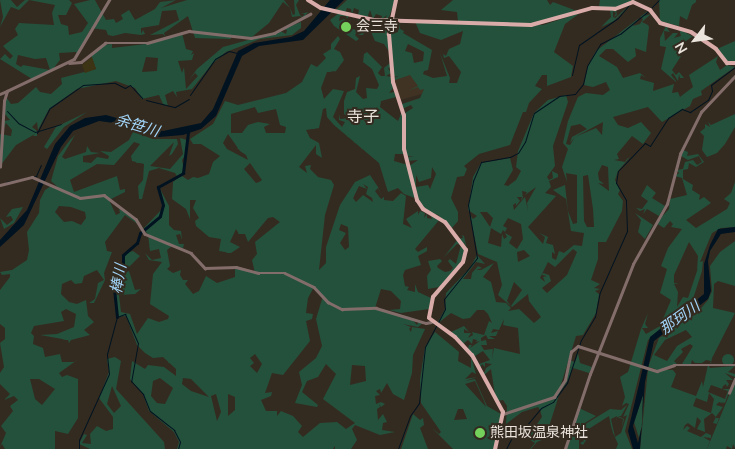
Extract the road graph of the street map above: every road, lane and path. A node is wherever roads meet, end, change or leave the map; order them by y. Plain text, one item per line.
1 (109, 0) edge
2 (308, 0) edge
3 (396, 0) edge
4 (310, 14) dead end
5 (391, 21) junction
6 (69, 63) junction
7 (735, 63) edge
8 (735, 76) edge
9 (8, 91) junction
10 (0, 94) edge
11 (0, 167) edge
12 (0, 186) edge
13 (431, 322) junction
14 (599, 351) junction
15 (735, 365) edge
16 (735, 379) edge
17 (729, 393) dead end
18 (503, 414) junction
19 (495, 449) edge
20 (565, 449) edge

1 - 6 street
2 - 5 main road
3 - 5 main road
4 - 6 street
5 - 7 main road
5 - 13 main road
6 - 9 street
8 - 14 street
9 - 10 street
9 - 11 street
12 - 13 street
13 - 18 main road
14 - 15 street
14 - 18 street
14 - 20 street
16 - 17 street
18 - 19 main road

